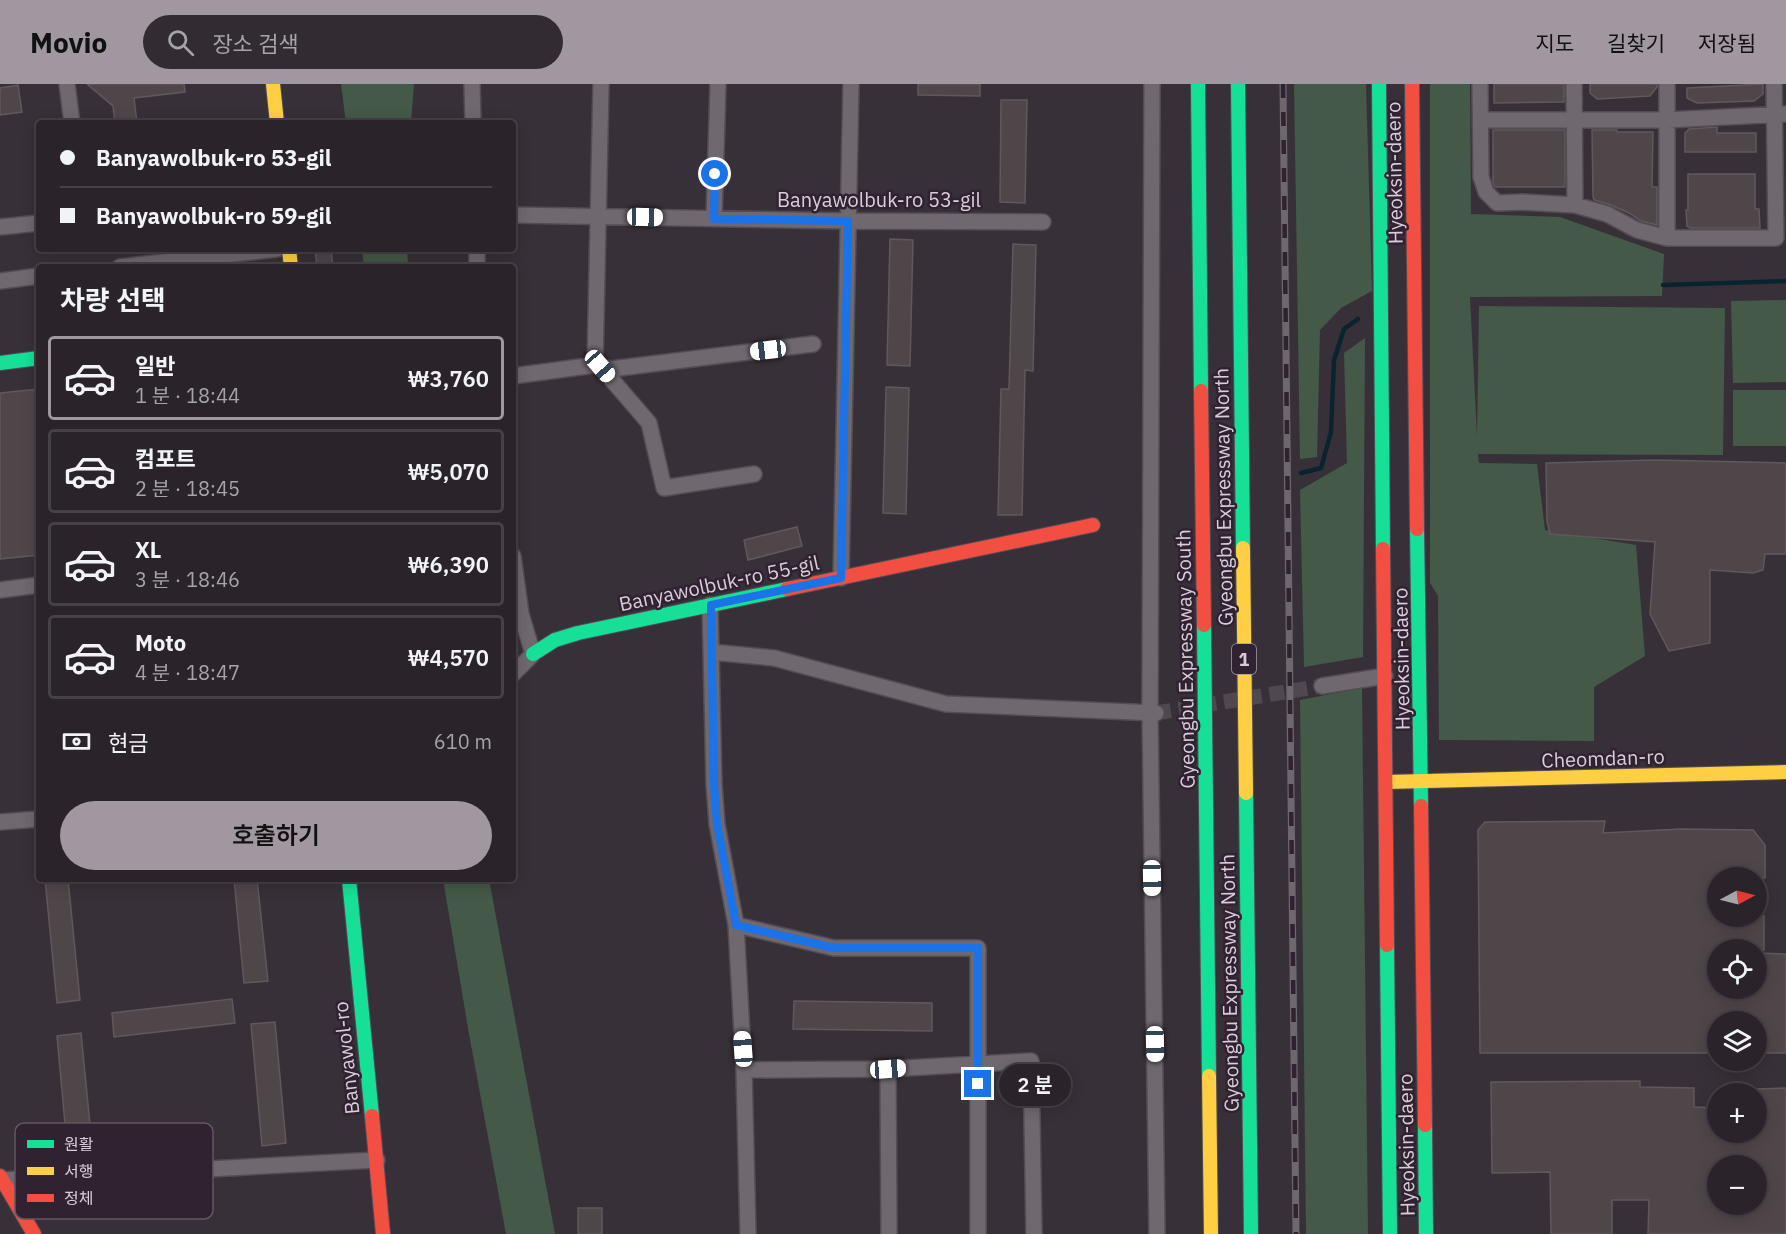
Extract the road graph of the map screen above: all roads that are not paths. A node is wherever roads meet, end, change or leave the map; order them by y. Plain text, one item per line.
1 (67, 84) edge
2 (273, 84) edge
3 (472, 84) edge
4 (601, 84) edge
5 (718, 84) edge
6 (851, 84) edge
7 (1152, 84) edge
8 (1198, 84) edge
9 (1238, 84) edge
10 (1379, 84) edge
11 (1412, 84) edge
12 (1480, 84) edge
13 (1574, 84) edge
14 (1667, 84) edge
15 (1774, 84) edge
16 (1780, 114) edge
17 (72, 120) edge
18 (277, 120) edge
19 (474, 120) edge
20 (1481, 120) junction
21 (1667, 120) junction
22 (1574, 121) junction
23 (1575, 205) junction
24 (516, 215) edge
25 (598, 217) junction
26 (714, 219) junction
27 (848, 221) junction
28 (1043, 222) dead end
29 (36, 223) edge
30 (0, 227) edge
31 (1667, 238) junction
32 (251, 252) edge
33 (146, 264) edge
34 (36, 276) edge
35 (0, 281) edge
36 (813, 344) dead end
37 (36, 358) edge
38 (0, 363) edge
39 (597, 366) junction
40 (516, 376) edge
41 (754, 474) dead end
42 (1094, 525) dead end
43 (516, 577) edge
44 (841, 578) junction
45 (36, 585) edge
46 (0, 590) edge
47 (711, 605) junction
48 (711, 652) junction
49 (533, 654) junction
50 (516, 671) edge
51 (1385, 676) junction
52 (1322, 686) tunnel mouth
53 (1153, 713) junction
54 (1786, 772) edge
55 (1386, 782) junction
56 (1422, 782) junction
57 (31, 820) edge
58 (0, 822) edge
59 (349, 882) edge
60 (736, 925) junction
61 (978, 1063) junction
62 (888, 1069) junction
63 (744, 1070) junction
64 (376, 1160) junction
65 (213, 1168) edge
66 (1, 1178) edge
67 (15, 1202) edge
68 (25, 1219) edge
69 (34, 1234) edge
70 (383, 1234) edge
71 (748, 1234) edge
72 (889, 1234) edge
73 (978, 1234) edge
74 (1034, 1234) edge
75 (1157, 1234) edge
76 (1211, 1234) edge
77 (1251, 1234) edge
78 (1390, 1234) edge
79 (1426, 1234) edge

1 - 17 street
2 - 18 main road
3 - 19 street
4 - 25 street
5 - 26 street
6 - 27 street
7 - 53 street
8 - 76 main road, Gyeongbu Expressway South / 1
9 - 77 main road, Gyeongbu Expressway North / 1
10 - 51 main road
11 - 56 main road, Hyeoksin-daero
12 - 20 street
13 - 22 street
14 - 21 street
15 - 16 street
16 - 21 street
16 - 31 street
20 - 22 street
20 - 23 street
21 - 22 street
21 - 31 street
22 - 23 street
23 - 31 street
24 - 25 street, Banyawolbuk-ro 53-gil
25 - 26 street, Banyawolbuk-ro 53-gil
25 - 39 street
26 - 27 street, Banyawolbuk-ro 53-gil
27 - 28 street, Banyawolbuk-ro 53-gil
27 - 44 street
29 - 30 street
32 - 33 street
34 - 35 street
36 - 39 street
37 - 38 main road
39 - 40 street
39 - 41 street
42 - 44 main road, Banyawolbuk-ro 55-gil
43 - 49 street
44 - 47 main road, Banyawolbuk-ro 55-gil
45 - 46 street
47 - 48 street
47 - 49 main road, Banyawolbuk-ro 55-gil
48 - 53 street
48 - 60 street
49 - 50 street
51 - 52 street
51 - 55 main road
53 - 75 street
54 - 56 main road, Cheomdan-ro
55 - 56 main road, Cheomdan-ro
55 - 78 main road
56 - 79 main road, Hyeoksin-daero
57 - 58 street
59 - 64 main road, Banyawol-ro
60 - 61 street
60 - 63 street
61 - 62 street
61 - 73 street
61 - 74 street
62 - 63 street
62 - 72 street
63 - 71 street
64 - 65 street
64 - 70 main road, Banyawol-ro
66 - 67 main road
68 - 69 main road

